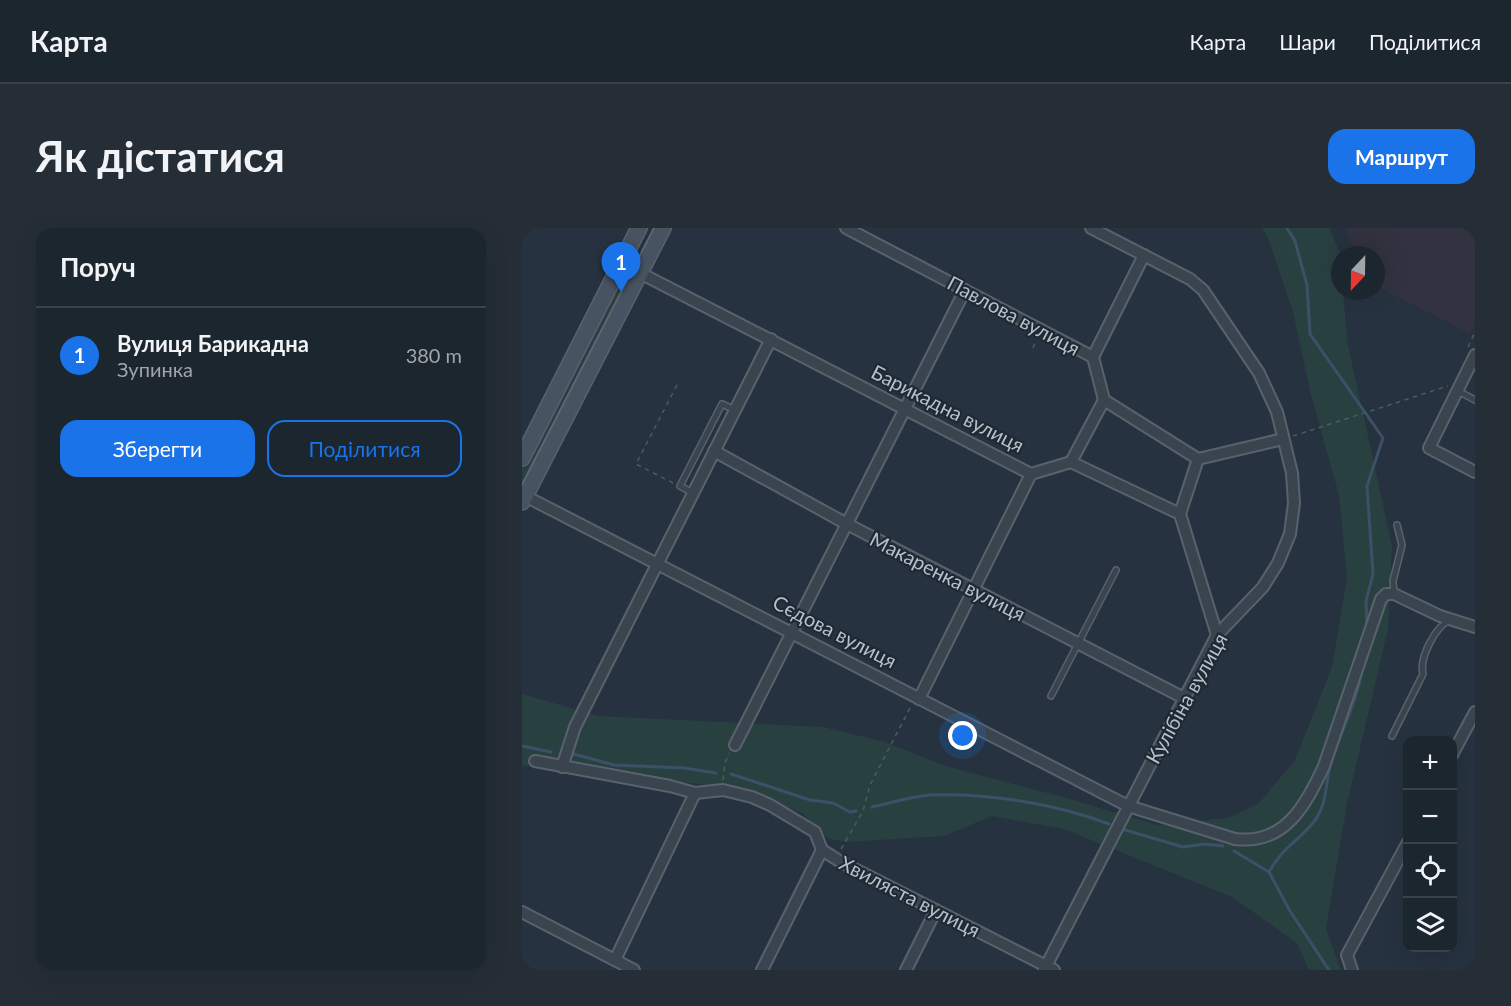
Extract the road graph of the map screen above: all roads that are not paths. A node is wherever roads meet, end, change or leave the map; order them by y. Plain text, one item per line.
1 (639, 228) edge
2 (663, 228) edge
3 (846, 228) edge
4 (1091, 228) edge
5 (1144, 255) junction
6 (621, 263) junction
7 (640, 273) junction
8 (965, 290) junction
9 (771, 339) junction
10 (1475, 355) edge
11 (1093, 357) junction
12 (1453, 388) junction
13 (1104, 400) junction
14 (1475, 400) edge
15 (905, 409) junction
16 (735, 410) junction
17 (1283, 439) junction
18 (714, 451) junction
19 (522, 458) edge
20 (1198, 459) junction
21 (1071, 462) junction
22 (1475, 472) edge
23 (1032, 474) junction
24 (693, 493) junction
25 (523, 498) edge
26 (1180, 514) junction
27 (847, 524) junction
28 (1397, 525) dead end
29 (658, 562) junction
30 (1116, 570) dead end
31 (972, 588) junction
32 (1394, 594) junction
33 (1452, 620) junction
34 (1475, 627) edge
35 (793, 634) junction
36 (1217, 635) junction
37 (1078, 643) junction
38 (1051, 696) dead end
39 (917, 698) junction
40 (1184, 698) junction
41 (1475, 712) edge
42 (1392, 736) dead end
43 (735, 745) road end
44 (1457, 746) edge
45 (535, 761) dead end
46 (562, 767) junction
47 (695, 793) junction
48 (1128, 806) junction
49 (1406, 844) edge
50 (822, 850) junction
51 (936, 910) junction
52 (522, 912) edge
53 (615, 960) junction
54 (1048, 969) edge
55 (634, 970) edge
56 (762, 970) edge
57 (906, 970) edge
58 (1352, 970) edge

1 - 6 street
2 - 7 street
3 - 8 street, Павлова вулиця
4 - 5 street, Кулібіна вулиця
5 - 11 street
5 - 17 street, Кулібіна вулиця
6 - 7 street, Барикадна вулиця
6 - 19 street
7 - 9 street, Барикадна вулиця
7 - 25 street
8 - 11 street, Павлова вулиця
8 - 15 street
9 - 15 street, Барикадна вулиця
9 - 16 street
10 - 12 street
11 - 13 street, Павлова вулиця
12 - 14 lane
12 - 22 street
13 - 20 street
13 - 21 street
15 - 23 street, Барикадна вулиця
15 - 27 street
16 - 18 street
16 - 24 lane
17 - 20 street
17 - 36 street, Кулібіна вулиця
18 - 24 street
18 - 27 street, Макаренка вулиця
20 - 26 street
21 - 23 street, Барикадна вулиця
21 - 26 street
23 - 31 street
24 - 29 street
25 - 29 street, Сєдова вулиця
26 - 36 street
27 - 31 street, Макаренка вулиця
27 - 35 street
28 - 32 lane
29 - 35 street, Сєдова вулиця
29 - 46 street
30 - 37 lane
31 - 37 street, Макаренка вулиця
31 - 39 street
32 - 33 street
32 - 48 street, Сєдова вулиця
33 - 34 street
33 - 42 lane
35 - 39 street, Сєдова вулиця
35 - 43 street
36 - 40 street, Кулібіна вулиця
37 - 38 lane
37 - 40 street, Макаренка вулиця
39 - 48 street, Сєдова вулиця
40 - 48 street, Кулібіна вулиця
41 - 44 street
45 - 46 street, Хвиляста вулиця
46 - 47 street, Хвиляста вулиця
47 - 50 street, Хвиляста вулиця
47 - 53 street
48 - 54 street, Кулібіна вулиця
49 - 58 street
50 - 51 street, Хвиляста вулиця
50 - 56 street
51 - 54 street, Хвиляста вулиця
51 - 57 street
52 - 53 street
53 - 55 street

